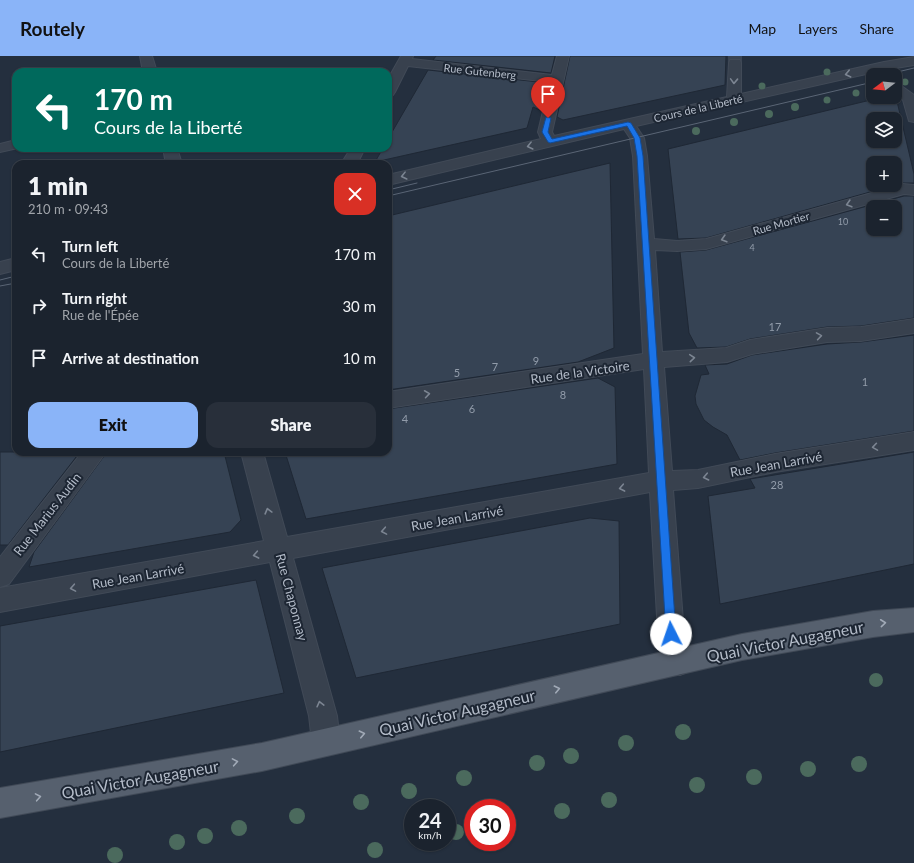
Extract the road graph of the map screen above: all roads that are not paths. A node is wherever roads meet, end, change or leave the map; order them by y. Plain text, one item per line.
1 (146, 56) edge
2 (562, 56) edge
3 (406, 59) edge
4 (914, 61) edge
5 (735, 63) tunnel mouth
6 (149, 68) edge
7 (885, 68) edge
8 (866, 73) edge
9 (556, 79) junction
10 (392, 85) edge
11 (902, 93) edge
12 (734, 100) junction
13 (914, 118) edge
14 (628, 124) junction
15 (550, 141) junction
16 (12, 145) edge
17 (0, 148) edge
18 (392, 179) edge
19 (914, 190) edge
20 (646, 244) junction
21 (12, 265) edge
22 (0, 268) edge
23 (914, 326) edge
24 (653, 360) junction
25 (392, 399) edge
26 (914, 441) edge
27 (92, 456) edge
28 (253, 456) edge
29 (660, 482) junction
30 (279, 550) junction
31 (0, 576) edge
32 (0, 600) edge
33 (914, 620) edge
34 (680, 662) junction
35 (326, 742) junction
36 (0, 804) edge

1 - 6 street
2 - 9 street
3 - 9 street, Rue Gutenberg
3 - 10 street
4 - 7 street, Cours de la Liberté
5 -> 12 street
8 -> 12 street, Cours de la Liberté
9 - 15 street
11 - 13 street
12 - 14 street, Cours de la Liberté
14 - 15 street, Cours de la Liberté
14 - 20 street
15 -> 18 street, Cours de la Liberté
16 - 17 street
19 -> 20 street, Rue Mortier
20 - 24 street
21 - 22 street
24 -> 23 street, Rue de la Victoire
25 -> 24 street, Rue de la Victoire
24 - 29 street
26 -> 29 street, Rue Jean Larrivé
27 - 31 street, Rue Marius Audin
30 -> 28 street, Rue Chaponnay
29 -> 30 street, Rue Jean Larrivé
29 - 34 street
30 -> 32 street, Rue Jean Larrivé
35 -> 30 street, Rue Chaponnay
34 -> 33 main road, Quai Victor Augagneur
35 -> 34 main road, Quai Victor Augagneur
36 -> 35 main road, Quai Victor Augagneur

